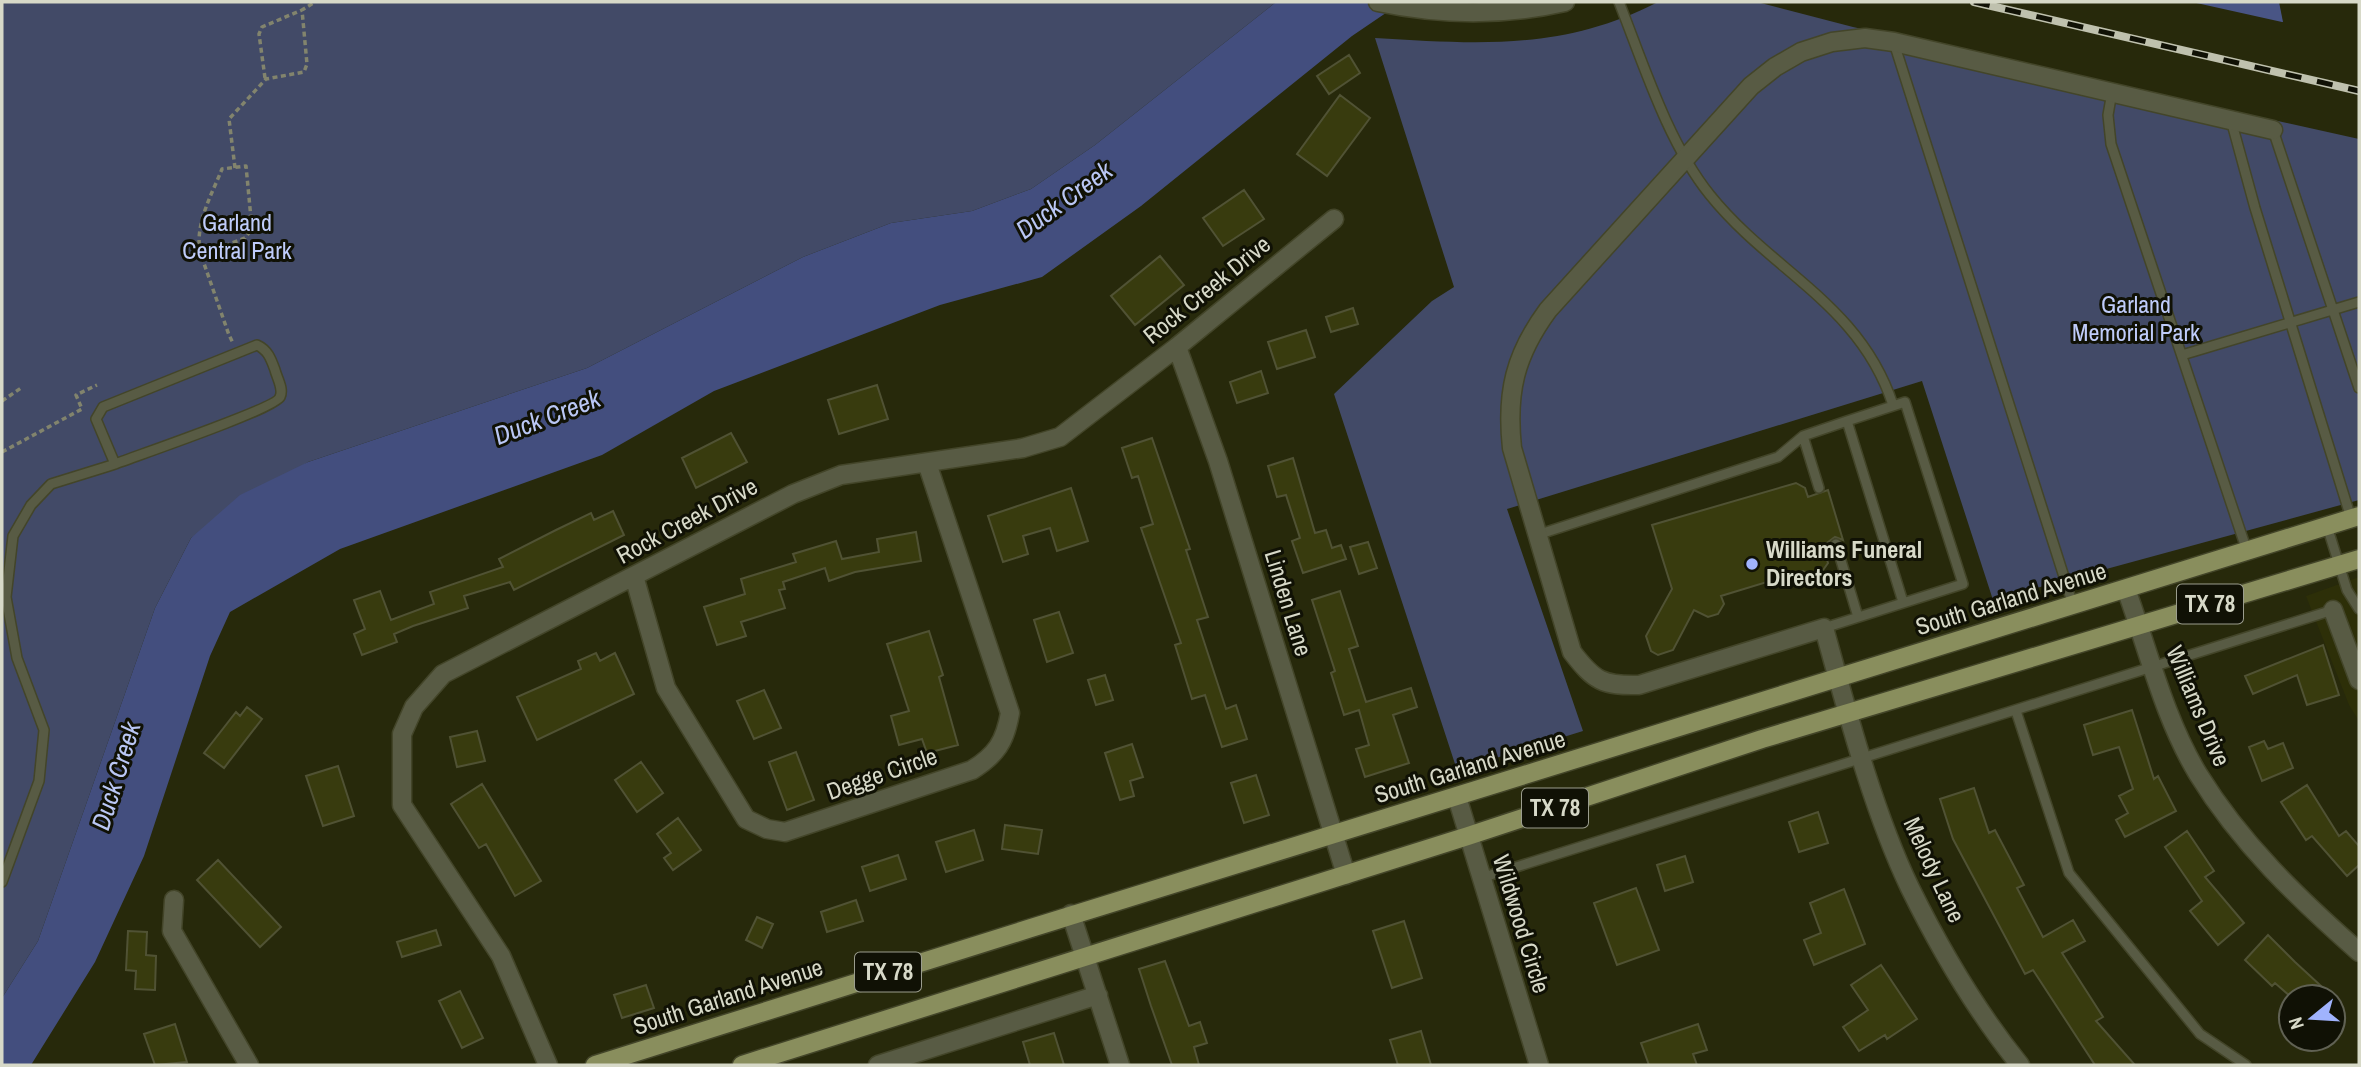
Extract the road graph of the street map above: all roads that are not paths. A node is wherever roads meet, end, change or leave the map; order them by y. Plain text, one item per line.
1 (1378, 2) edge
2 (1565, 2) edge
3 (1619, 2) edge
4 (1894, 41) junction
5 (2112, 91) junction
6 (2231, 118) junction
7 (2273, 130) joint
8 (1686, 157) junction
9 (1334, 219) dead end
10 (2359, 302) edge
11 (2334, 310) junction
12 (2292, 322) junction
13 (1177, 347) junction
14 (2182, 355) junction
15 (2359, 388) edge
16 (1893, 405) junction
17 (1847, 421) junction
18 (1803, 436) junction
19 (926, 463) junction
20 (115, 464) junction
21 (1819, 488) dead end
22 (2355, 517) edge
23 (2327, 526) junction
24 (1537, 535) junction
25 (1836, 544) dead end
26 (2247, 551) junction
27 (2359, 559) edge
28 (2339, 566) junction
29 (634, 576) junction
30 (2126, 589) junction
31 (1903, 602) junction
32 (2073, 605) junction
33 (2359, 609) edge
34 (2333, 610) joint
35 (1858, 617) junction
36 (2138, 625) junction
37 (1824, 628) junction
38 (2153, 666) junction
39 (1838, 678) junction
40 (2359, 680) edge
41 (2016, 710) junction
42 (1849, 712) junction
43 (1863, 758) junction
44 (1457, 797) junction
45 (1333, 836) junction
46 (1468, 836) junction
47 (1346, 875) junction
48 (1481, 878) junction
49 (2, 882) edge
50 (174, 901) dead end
51 (1070, 914) junction
52 (2359, 952) edge
53 (1085, 957) junction
54 (1098, 995) junction
55 (249, 1065) edge
56 (548, 1065) edge
57 (596, 1065) edge
58 (742, 1065) edge
59 (878, 1065) edge
60 (1120, 1065) edge
61 (1539, 1065) edge
62 (2020, 1065) edge
63 (2246, 1065) edge

1 - 2 street
3 - 8 lane
4 - 5 street
4 - 8 street
4 - 32 lane
5 - 6 street
5 - 14 lane
6 - 7 street
6 - 12 lane
7 - 11 lane
8 - 16 lane
8 - 24 street
9 - 13 street, Rock Creek Drive
10 - 11 lane
11 - 12 lane
11 - 15 lane
12 - 14 lane
12 - 22 lane
13 - 19 street, Rock Creek Drive
13 - 45 street, Linden Lane
14 - 26 lane
16 - 17 lane
16 - 31 lane
17 - 18 lane
17 - 31 lane
18 - 21 lane
18 - 24 lane
19 - 29 street, Rock Creek Drive
19 - 29 street, Degge Circle
20 - 20 lane
20 - 49 lane
22 - 23 main road, South Garland Avenue / TX 78
23 - 26 main road, South Garland Avenue / TX 78
23 - 28 lane
24 - 37 street
25 - 35 lane
26 - 30 main road, South Garland Avenue / TX 78
27 - 28 main road, TX 78
28 - 33 lane
28 - 36 main road, TX 78
29 - 56 street, Rock Creek Drive
30 - 32 main road, South Garland Avenue / TX 78
30 - 36 street, Williams Drive
31 - 35 lane
32 - 39 main road, South Garland Avenue / TX 78
34 - 38 lane
34 - 40 street
35 - 37 lane
36 - 38 street, Williams Drive
36 - 42 main road, TX 78
37 - 39 street, Melody Lane
38 - 41 lane
38 - 52 street, Williams Drive
39 - 42 street, Melody Lane
39 - 44 main road, South Garland Avenue / TX 78
41 - 43 lane
41 - 63 lane
42 - 43 street, Melody Lane
42 - 46 main road, TX 78
43 - 48 lane
43 - 62 street, Melody Lane
44 - 45 main road, South Garland Avenue / TX 78
44 - 46 street, Wildwood Circle
45 - 47 street, Linden Lane
45 - 51 main road, South Garland Avenue / TX 78
46 - 47 main road, TX 78
46 - 48 street, Wildwood Circle
47 - 53 main road, TX 78
48 - 61 street, Wildwood Circle
50 - 55 street
51 - 53 street
51 - 57 main road, South Garland Avenue / TX 78
53 - 54 street
53 - 58 main road, TX 78
54 - 59 street
54 - 60 street

